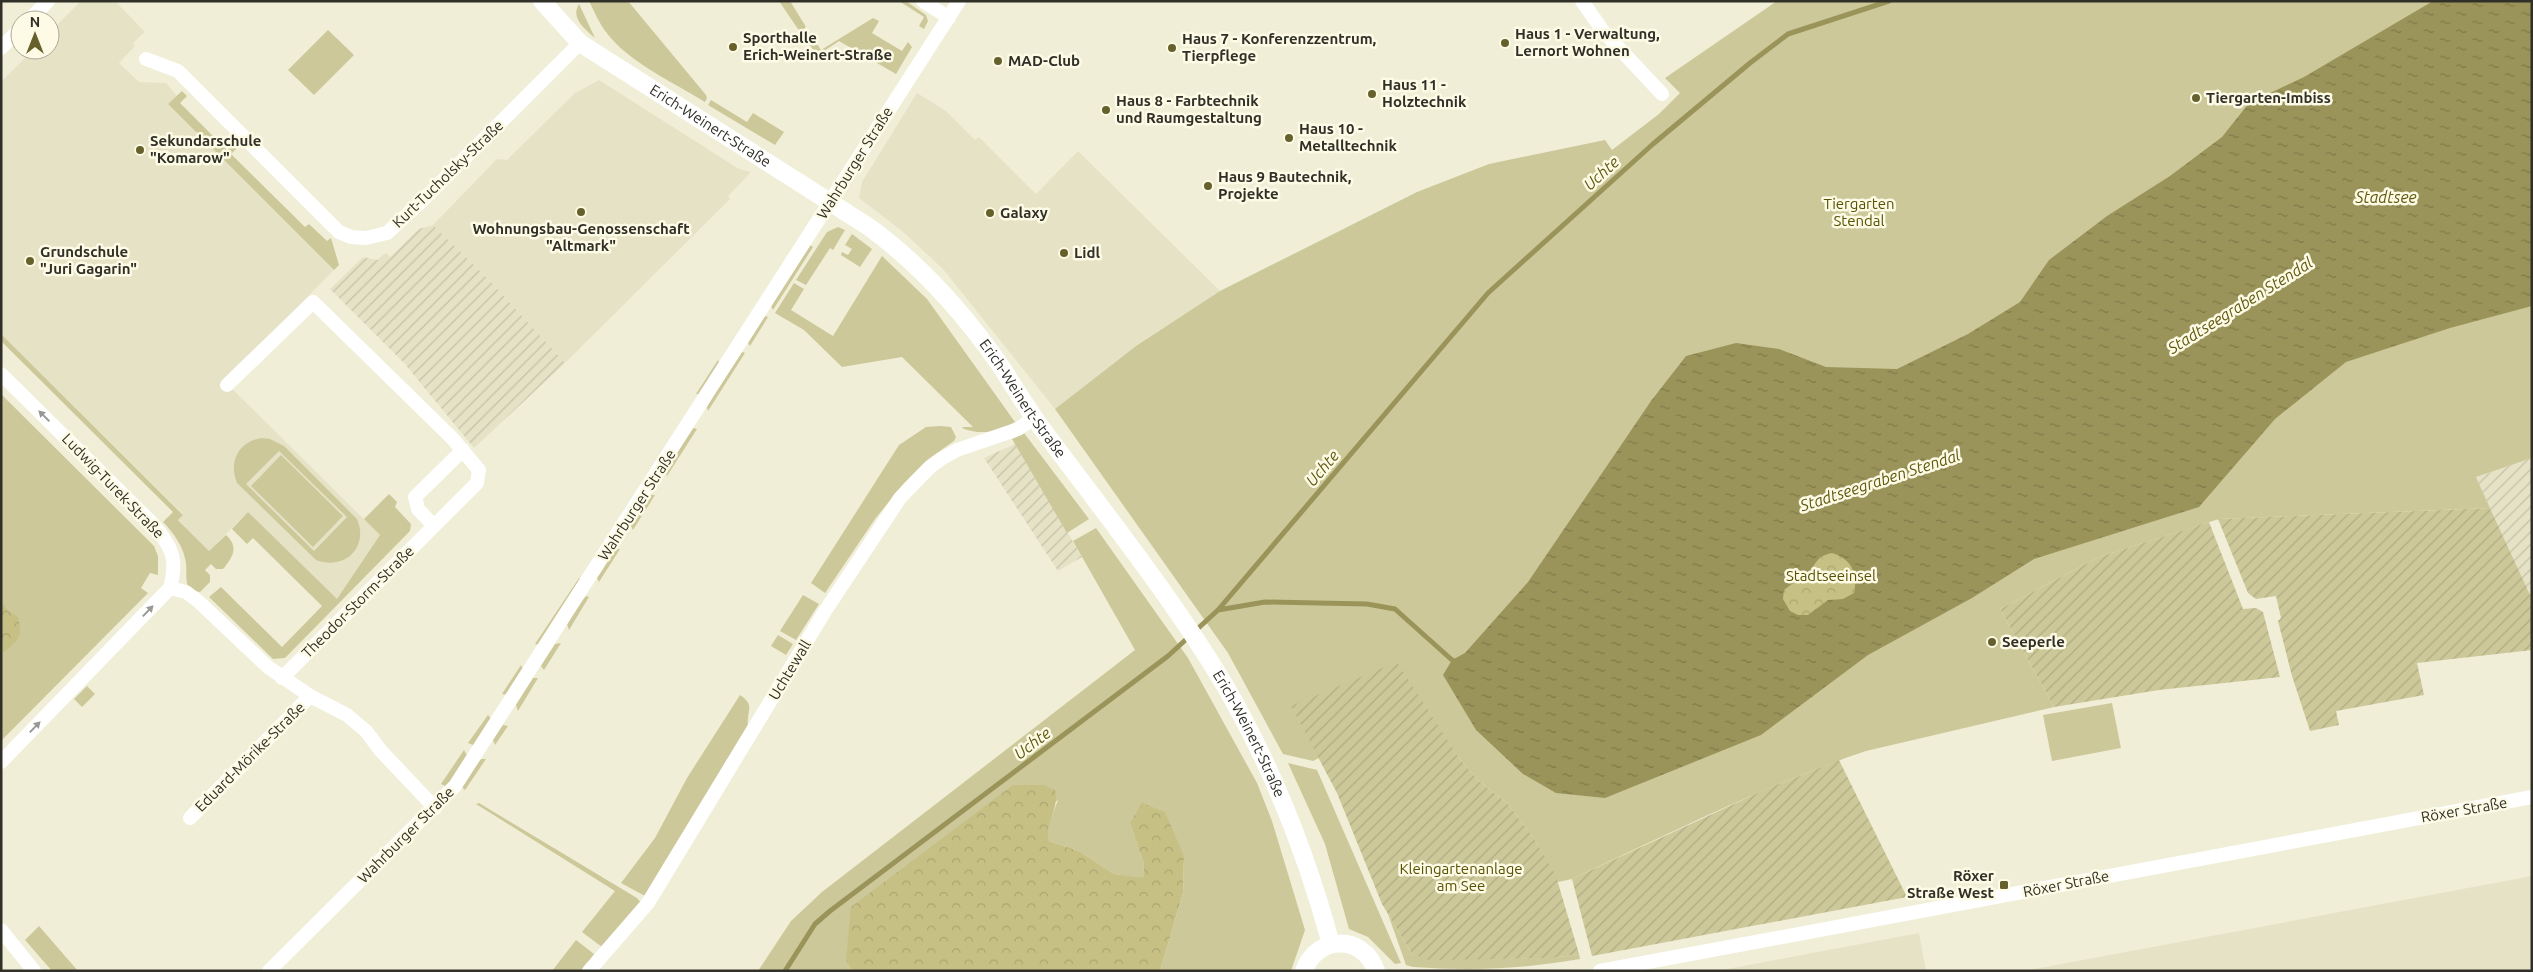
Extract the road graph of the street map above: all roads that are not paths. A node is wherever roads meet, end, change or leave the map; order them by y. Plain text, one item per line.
1 (48, 1) edge
2 (542, 1) edge
3 (923, 1) edge
4 (959, 1) edge
5 (1582, 1) edge
6 (39, 10) edge
7 (949, 18) junction
8 (10, 39) edge
9 (580, 43) junction
10 (1, 48) edge
11 (146, 60) dead end
12 (1662, 94) dead end
13 (831, 202) junction
14 (1, 374) edge
15 (227, 385) dead end
16 (1034, 418) junction
17 (463, 450) junction
18 (434, 526) junction
19 (170, 588) junction
20 (282, 678) junction
21 (310, 696) junction
22 (1, 762) edge
23 (2532, 797) edge
24 (435, 808) junction
25 (190, 818) dead end
26 (1, 930) edge
27 (1331, 944) junction
28 (34, 971) edge
29 (269, 971) edge
30 (589, 971) edge
31 (1304, 971) edge
32 (1376, 971) edge
33 (1600, 971) edge

1 - 6 street
2 - 9 street, Erich-Weinert-Straße
3 - 7 street
4 - 7 street, Wahrburger Straße
5 - 12 street
7 - 13 street, Wahrburger Straße
8 - 10 street
9 - 11 street, Kurt-Tucholsky-Straße
9 - 13 street, Erich-Weinert-Straße
13 - 16 street, Erich-Weinert-Straße
13 - 24 street, Wahrburger Straße
19 -> 14 street, Ludwig-Turek-Straße
15 - 17 street, Theodor-Storm-Straße
16 - 27 street, Erich-Weinert-Straße
16 - 30 street, Uchtewall
17 - 18 street, Theodor-Storm-Straße
17 - 18 street
18 - 20 street, Theodor-Storm-Straße
19 - 20 street
22 -> 19 street
20 - 21 street
21 - 24 street
21 - 25 street, Eduard-Mörike-Straße
23 - 33 street, Röxer Straße
24 - 29 street, Wahrburger Straße
26 - 28 street
27 - 31 street
27 - 32 street

